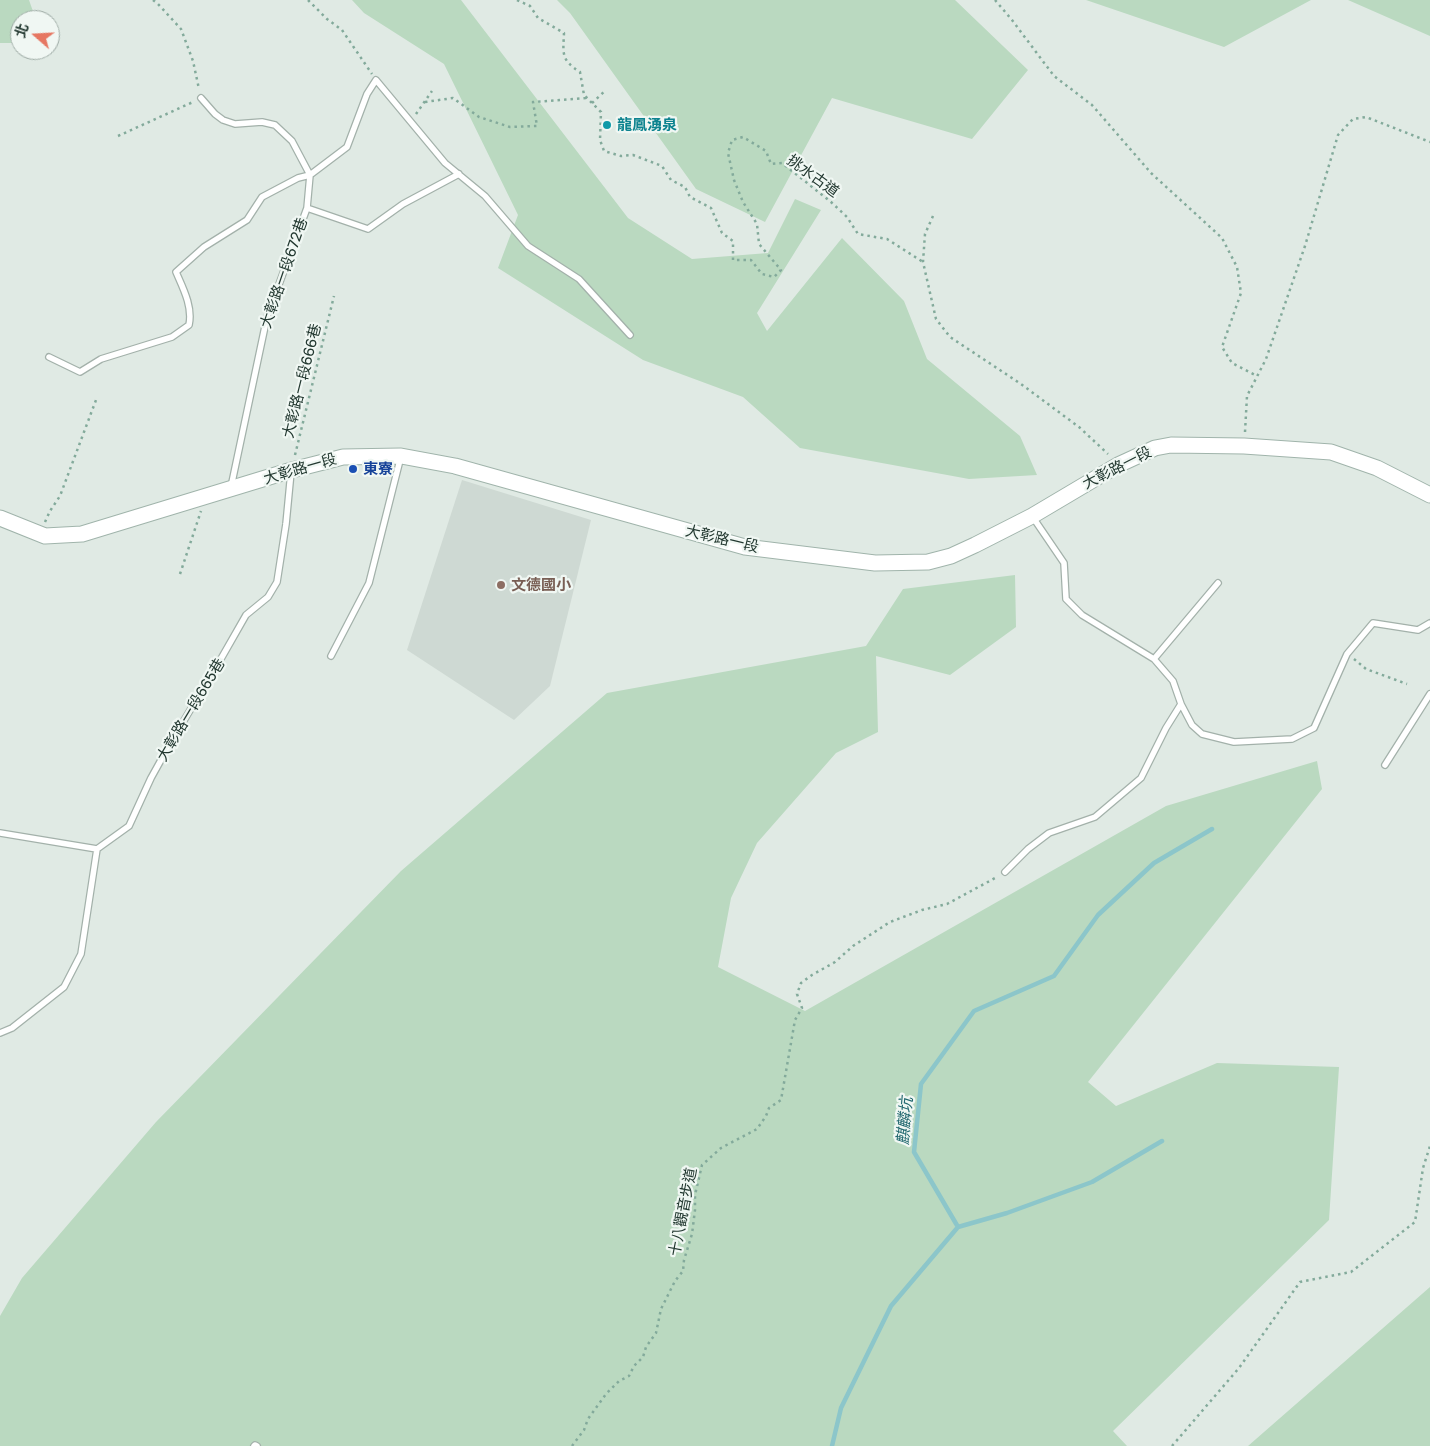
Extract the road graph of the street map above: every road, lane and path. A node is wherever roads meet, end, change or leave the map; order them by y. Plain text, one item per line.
1 (153, 0) edge
2 (308, 0) edge
3 (517, 0) edge
4 (995, 0) edge
5 (376, 80) junction
6 (606, 90) dead end
7 (432, 91) dead end
8 (201, 98) junction
9 (586, 98) junction
10 (425, 102) junction
11 (592, 103) junction
12 (410, 121) junction
13 (118, 136) dead end
14 (1430, 142) edge
15 (459, 174) junction
16 (310, 175) junction
17 (308, 208) junction
18 (933, 216) dead end
19 (923, 262) junction
20 (334, 296) dead end
21 (630, 335) dead end
22 (48, 357) dead end
23 (1258, 376) junction
24 (96, 400) dead end
25 (1244, 446) junction
26 (401, 456) junction
27 (1118, 465) junction
28 (292, 470) junction
29 (231, 488) junction
30 (1430, 495) edge
31 (206, 496) junction
32 (1032, 516) junction
33 (0, 518) edge
34 (39, 534) junction
35 (180, 574) dead end
36 (1218, 583) dead end
37 (1430, 624) edge
38 (1347, 654) junction
39 (331, 656) dead end
40 (1154, 659) junction
41 (1407, 684) dead end
42 (1430, 694) edge
43 (1181, 704) junction
44 (1386, 765) dead end
45 (0, 833) edge
46 (97, 849) junction
47 (1005, 872) joint
48 (0, 1033) edge
49 (1430, 1146) edge
50 (572, 1446) edge
51 (1172, 1446) edge

1 - 8 path
2 - 5 path
3 - 9 path
4 - 23 path
5 - 12 lane
5 - 16 lane
6 - 11 path
7 - 10 path
8 - 13 path
8 - 16 lane
9 - 10 path
9 - 11 path, 挑水古道
10 - 12 path
11 - 19 path, 挑水古道
12 - 15 lane
14 - 23 path
15 - 17 lane
15 - 21 lane
16 - 17 lane, 大彰路一段672巷
16 - 22 lane
17 - 29 lane, 大彰路一段672巷
18 - 19 path
19 - 27 path
20 - 28 path, 大彰路一段666巷
23 - 25 path
24 - 34 path
25 - 27 main road, 大彰路一段
25 - 30 main road, 大彰路一段
26 - 28 main road, 大彰路一段
26 - 32 main road, 大彰路一段
26 - 39 lane
27 - 32 main road, 大彰路一段
28 - 29 main road, 大彰路一段
28 - 46 lane, 大彰路一段665巷
29 - 31 main road, 大彰路一段
31 - 34 main road, 大彰路一段
31 - 35 path
32 - 40 lane
33 - 34 main road, 大彰路一段
36 - 40 lane
37 - 38 lane
38 - 41 path
38 - 43 lane
40 - 43 lane
42 - 44 lane
43 - 47 lane
45 - 46 lane
46 - 48 lane
47 - 50 path, 十八觀音步道
49 - 51 path

